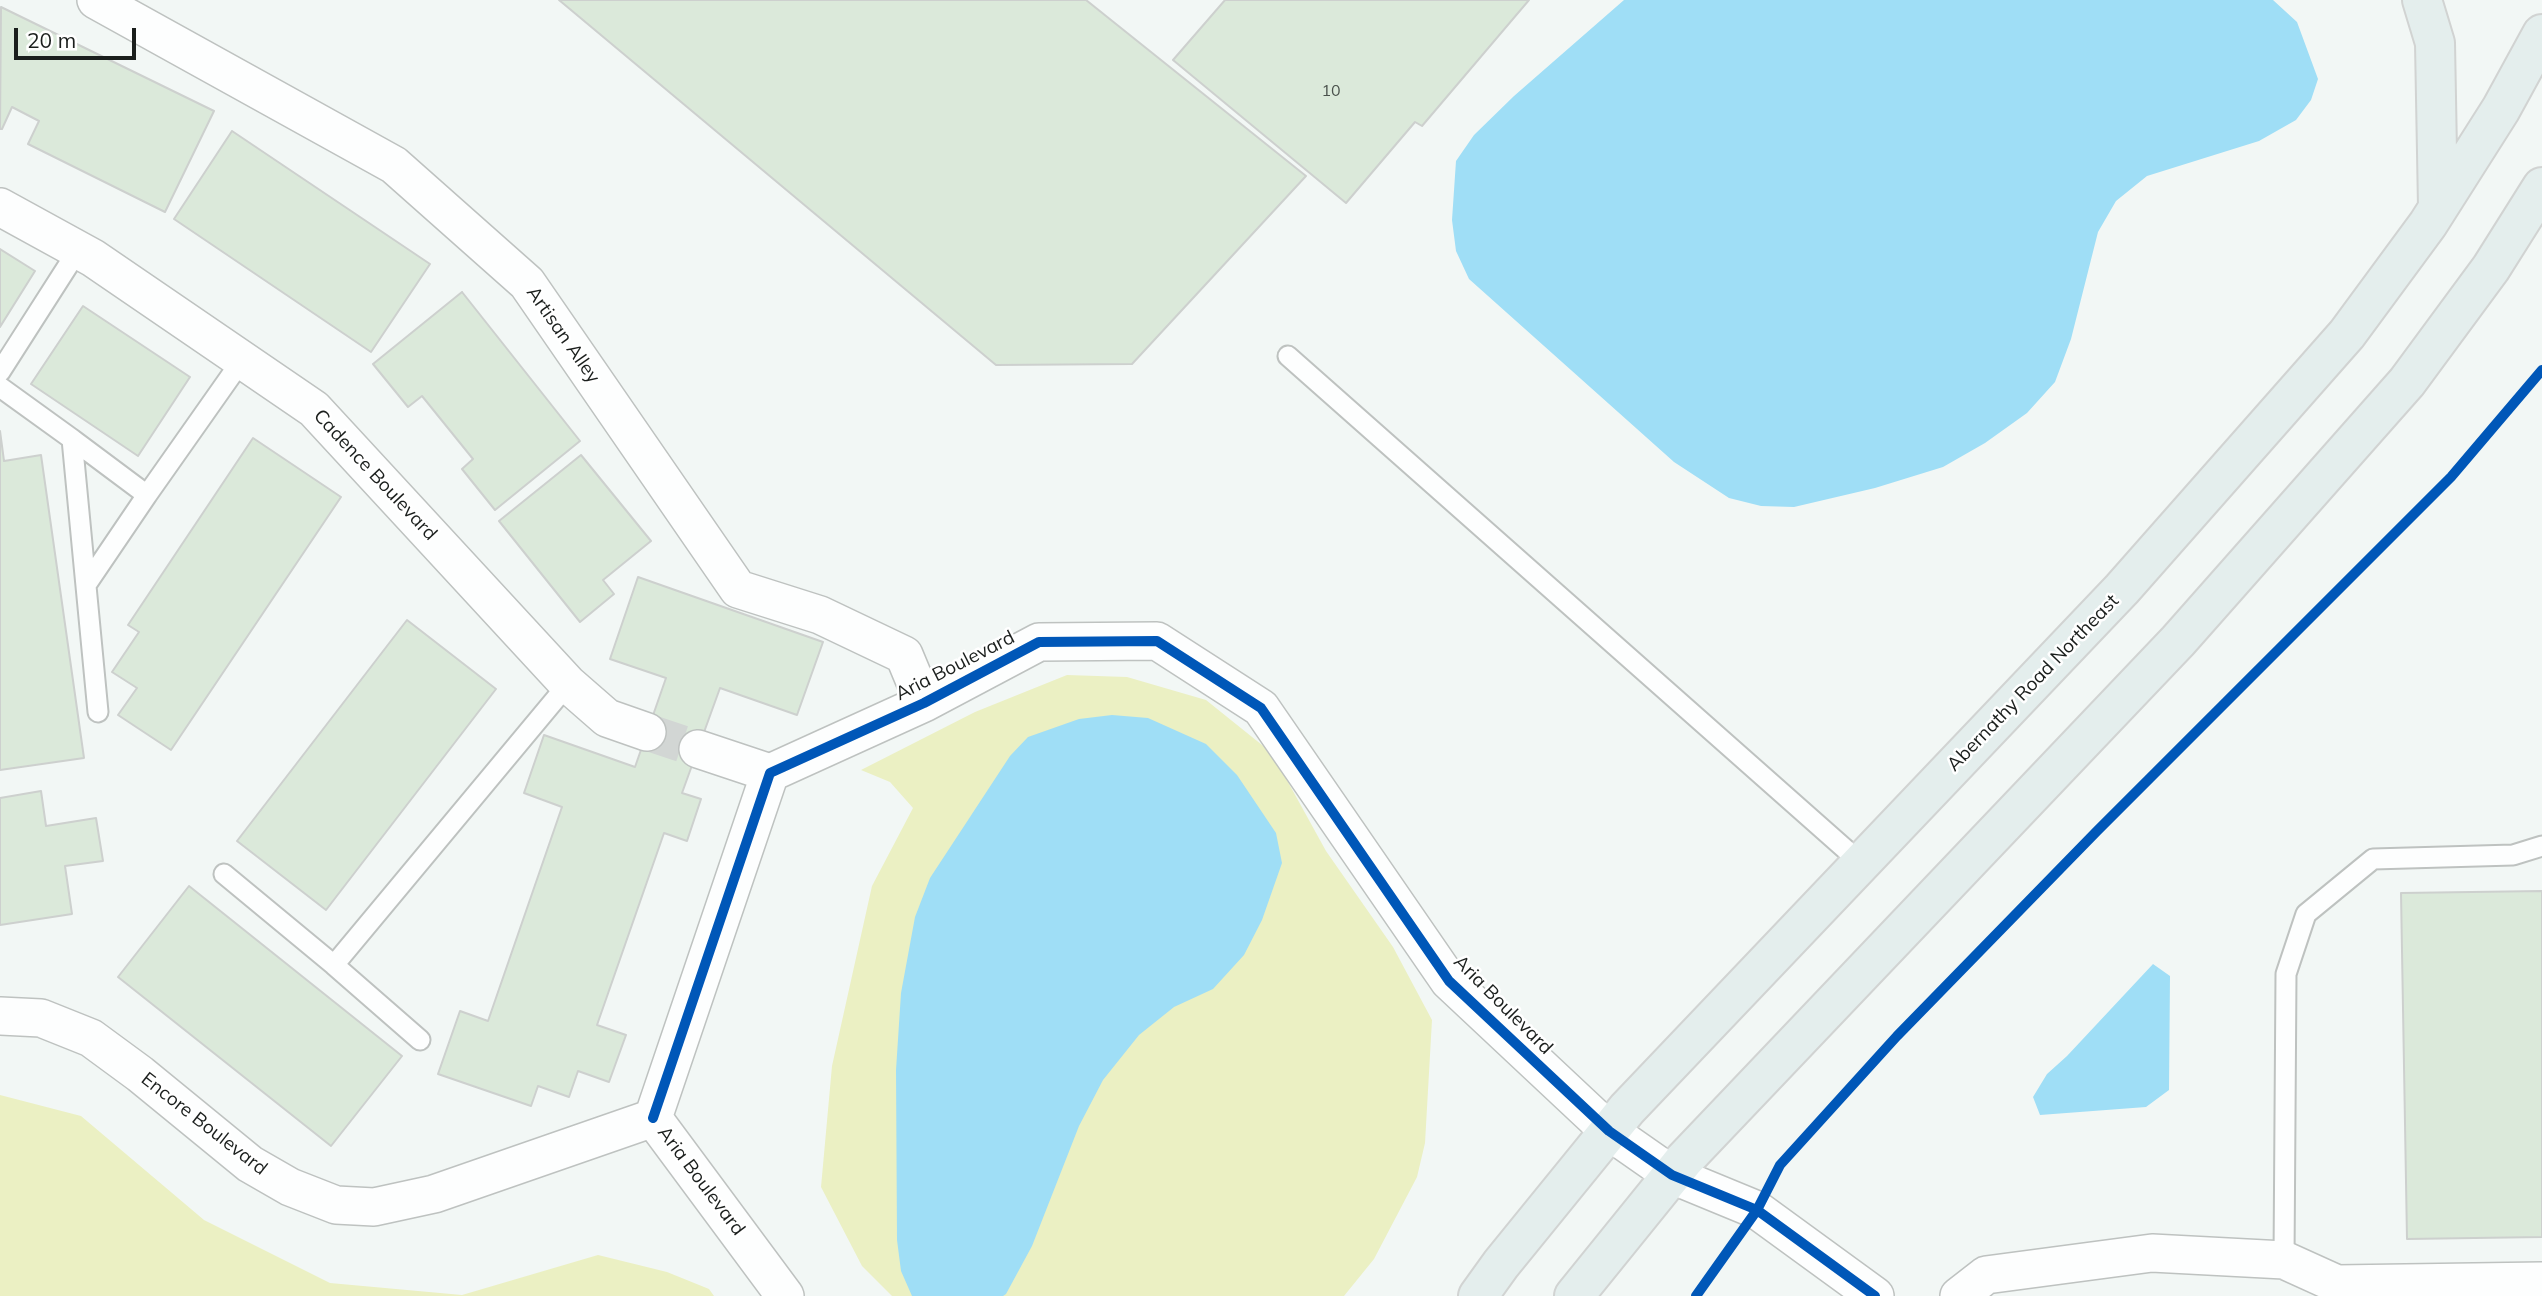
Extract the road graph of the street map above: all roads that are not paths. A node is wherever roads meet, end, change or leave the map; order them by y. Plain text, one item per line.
1 (96, 0) edge
2 (2422, 0) edge
3 (2542, 34) edge
4 (2542, 187) edge
5 (0, 207) edge
6 (2438, 207) junction
7 (78, 250) junction
8 (1288, 356) dead end
9 (242, 360) junction
10 (0, 372) edge
11 (0, 387) edge
12 (72, 439) junction
13 (147, 495) junction
14 (86, 585) junction
15 (568, 684) junction
16 (924, 703) junction
17 (98, 712) dead end
18 (647, 732) tunnel mouth
19 (698, 749) tunnel mouth
20 (770, 773) junction
21 (2542, 846) edge
22 (1861, 863) junction
23 (224, 874) dead end
24 (334, 965) junction
25 (0, 1016) edge
26 (420, 1040) dead end
27 (653, 1118) junction
28 (1609, 1131) junction
29 (1672, 1175) junction
30 (2284, 1261) junction
31 (2542, 1281) edge
32 (785, 1296) edge
33 (1478, 1296) edge
34 (1574, 1296) edge
35 (1875, 1296) edge
36 (1959, 1296) edge

1 - 16 street, Artisan Alley
2 - 6 main road
3 - 6 main road, Abernathy Road Northeast
4 - 29 main road
5 - 7 street, Cadence Boulevard
6 - 22 main road, Abernathy Road Northeast
7 - 9 street, Cadence Boulevard
7 - 10 lane
8 - 22 lane
9 - 13 lane
9 - 15 street, Cadence Boulevard
11 - 12 lane
12 - 13 lane
12 - 14 lane
13 - 14 lane
14 - 17 lane
15 - 18 street, Cadence Boulevard
15 - 24 lane
16 - 20 street, Aria Boulevard
16 - 28 street, Aria Boulevard
19 - 20 street
20 - 27 street, Aria Boulevard
21 - 30 lane
22 - 28 main road, Abernathy Road Northeast
23 - 24 lane
24 - 26 lane
25 - 27 street, Encore Boulevard
27 - 32 street, Aria Boulevard
28 - 29 street, Aria Boulevard
28 - 33 main road, Abernathy Road Northeast
29 - 34 main road
29 - 35 street, Aria Boulevard
30 - 31 street
30 - 36 street

